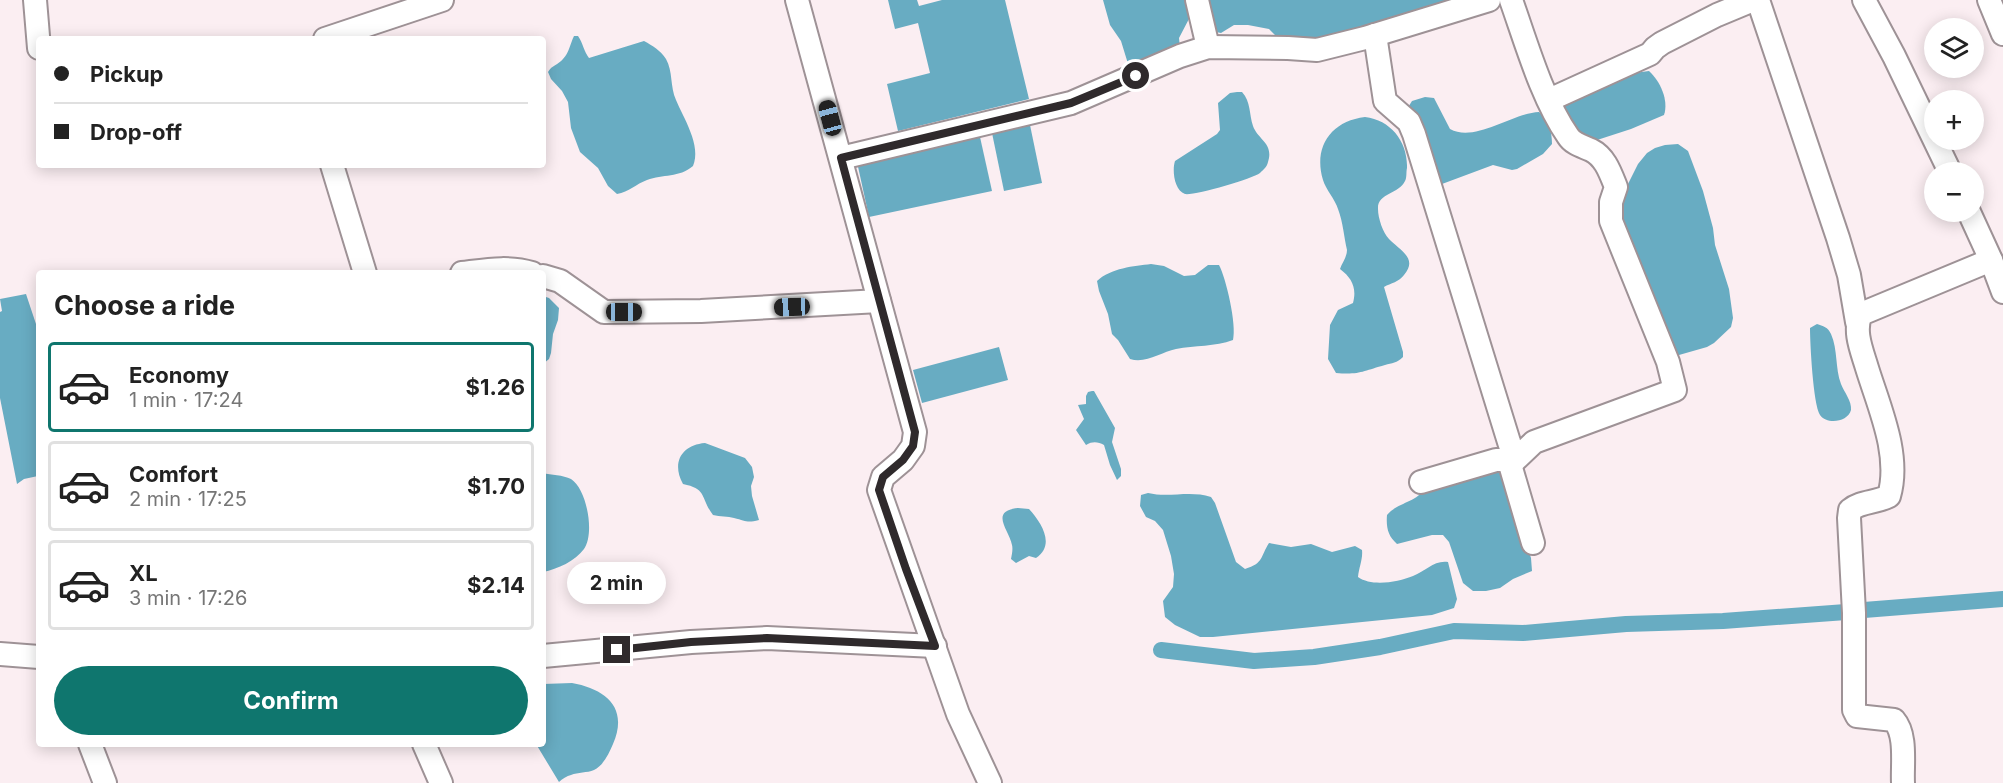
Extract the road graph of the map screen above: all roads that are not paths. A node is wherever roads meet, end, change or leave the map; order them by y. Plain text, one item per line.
1 (35, 0) edge
2 (442, 0) edge
3 (797, 0) edge
4 (1197, 0) edge
5 (1489, 0) edge
6 (1512, 0) edge
7 (1753, 0) edge
8 (1758, 0) edge
9 (1864, 0) edge
10 (1989, 0) edge
11 (2003, 34) edge
12 (1375, 35) junction
13 (38, 36) edge
14 (334, 36) edge
15 (1208, 47) junction
16 (1549, 100) junction
17 (841, 158) junction
18 (1945, 162) edge
19 (333, 168) edge
20 (1974, 222) edge
21 (1991, 260) junction
22 (364, 270) edge
23 (486, 270) edge
24 (522, 270) edge
25 (546, 277) edge
26 (2003, 292) edge
27 (879, 301) junction
28 (1857, 322) junction
29 (1509, 461) junction
30 (1421, 482) dead end
31 (1533, 543) dead end
32 (935, 646) junction
33 (0, 654) edge
34 (546, 656) edge
35 (36, 657) edge
36 (91, 747) edge
37 (425, 747) edge
38 (105, 783) edge
39 (441, 783) edge
40 (990, 783) edge
41 (1903, 783) edge

1 - 13 street
2 - 14 street
3 - 17 street
4 - 15 street
5 - 12 street
6 - 16 street
7 - 16 street
8 - 28 street
9 - 18 street
10 - 11 street
12 - 15 street
12 - 29 street
15 - 17 street
16 - 29 street
17 - 27 street
19 - 22 street
20 - 21 street
21 - 26 street
21 - 28 street
23 - 24 street
25 - 27 street
27 - 32 street
28 - 41 street
29 - 30 street
29 - 31 street
32 - 34 street
32 - 40 street
33 - 35 street
36 - 38 street
37 - 39 street

